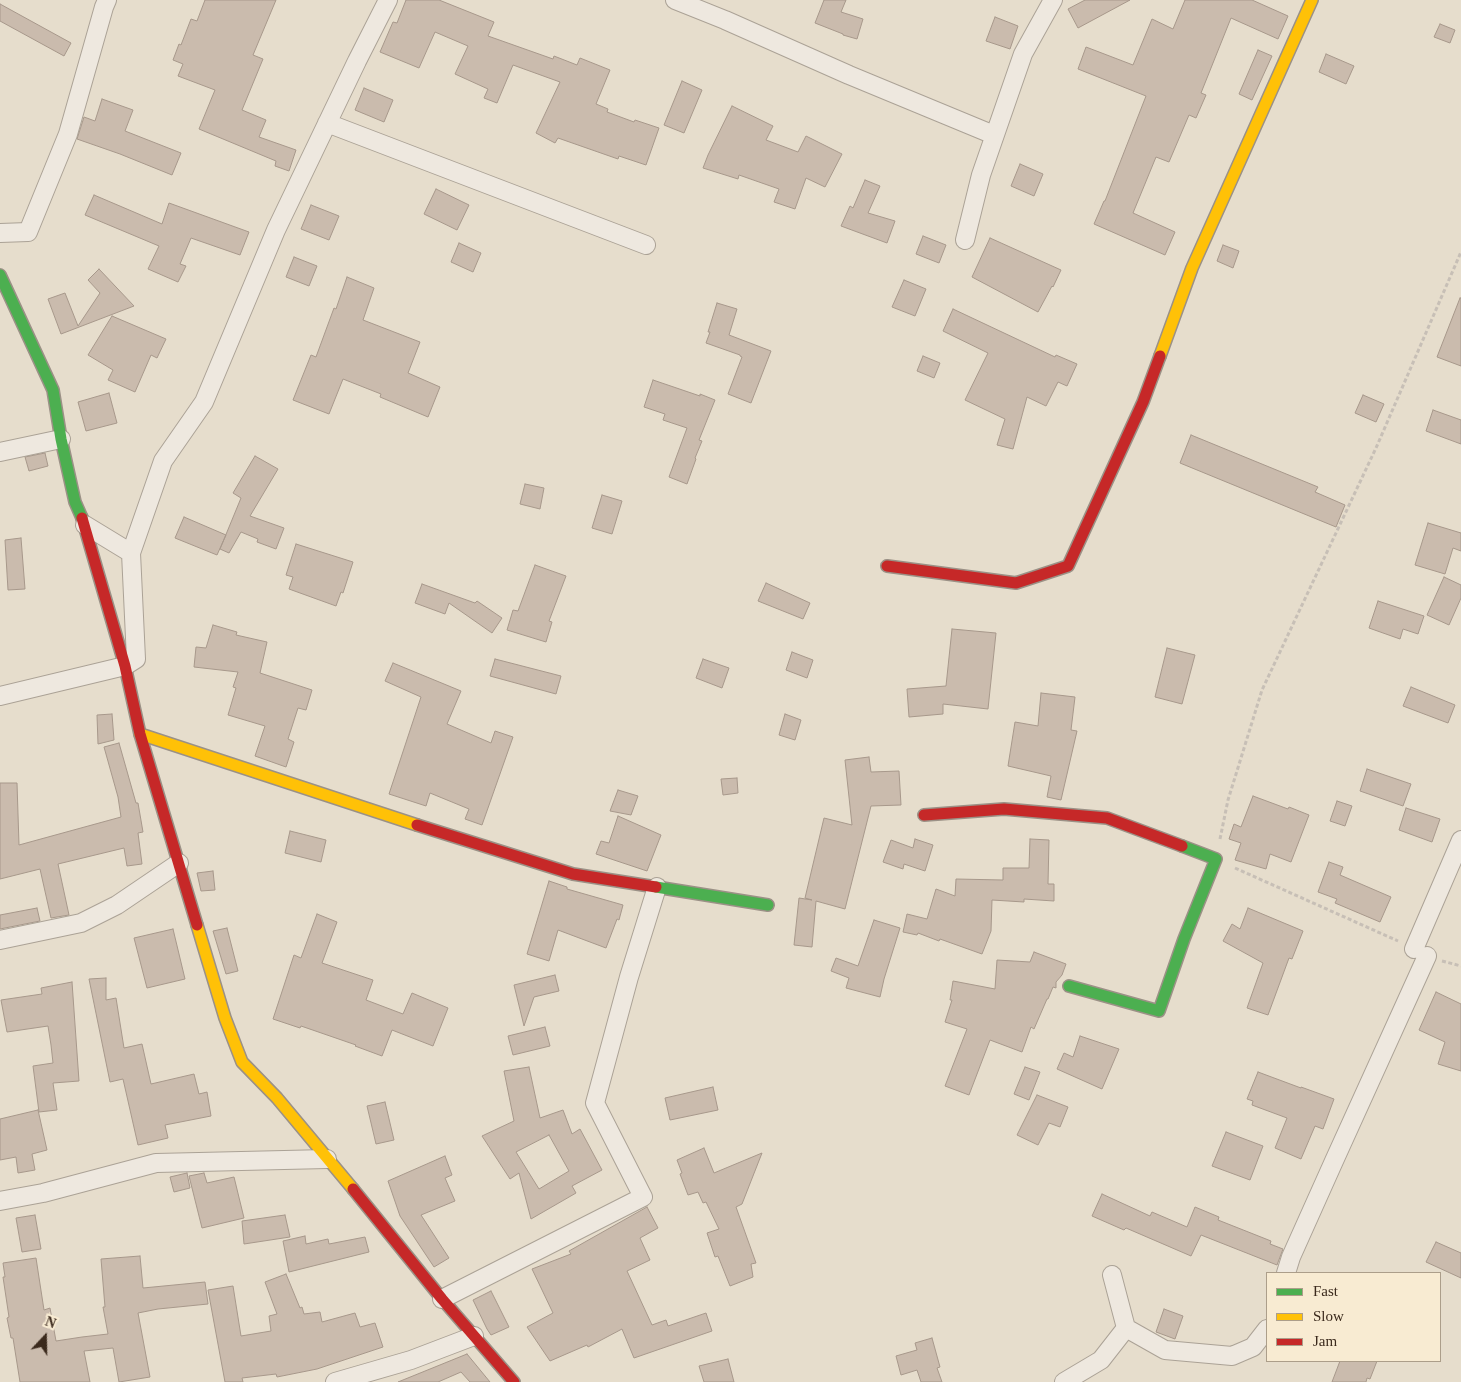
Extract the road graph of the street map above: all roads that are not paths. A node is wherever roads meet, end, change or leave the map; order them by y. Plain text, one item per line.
1 (107, 0) edge
2 (388, 0) edge
3 (675, 0) edge
4 (1053, 0) edge
5 (1312, 0) edge
6 (328, 123) junction
7 (994, 135) junction
8 (0, 233) edge
9 (965, 240) dead end
10 (646, 245) dead end
11 (0, 274) edge
12 (61, 439) junction
13 (0, 452) edge
14 (85, 525) junction
15 (131, 553) junction
16 (887, 566) dead end
17 (125, 666) junction
18 (0, 696) edge
19 (140, 734) junction
20 (924, 815) dead end
21 (1461, 840) edge
22 (179, 863) junction
23 (657, 887) junction
24 (768, 905) dead end
25 (0, 940) edge
26 (1069, 986) dead end
27 (327, 1159) junction
28 (0, 1201) edge
29 (1286, 1272) edge
30 (1112, 1275) dead end
31 (442, 1299) junction
32 (1126, 1328) junction
33 (1266, 1330) edge
34 (474, 1336) junction
35 (335, 1382) edge
36 (514, 1382) edge
37 (1064, 1382) edge

1 - 8 street
2 - 6 street
3 - 7 street
4 - 7 street
5 - 16 street
6 - 10 street
6 - 15 street
7 - 9 street
11 - 12 street
12 - 13 street
12 - 14 street
14 - 15 street
14 - 17 street
15 - 17 street
17 - 18 street
17 - 19 street
19 - 22 street
19 - 23 street
20 - 26 street
21 - 29 street
22 - 25 street
22 - 27 street
23 - 24 street
23 - 31 street
27 - 28 street
27 - 31 street
30 - 32 street
31 - 34 street
32 - 33 street
32 - 37 street
34 - 35 street
34 - 36 street

